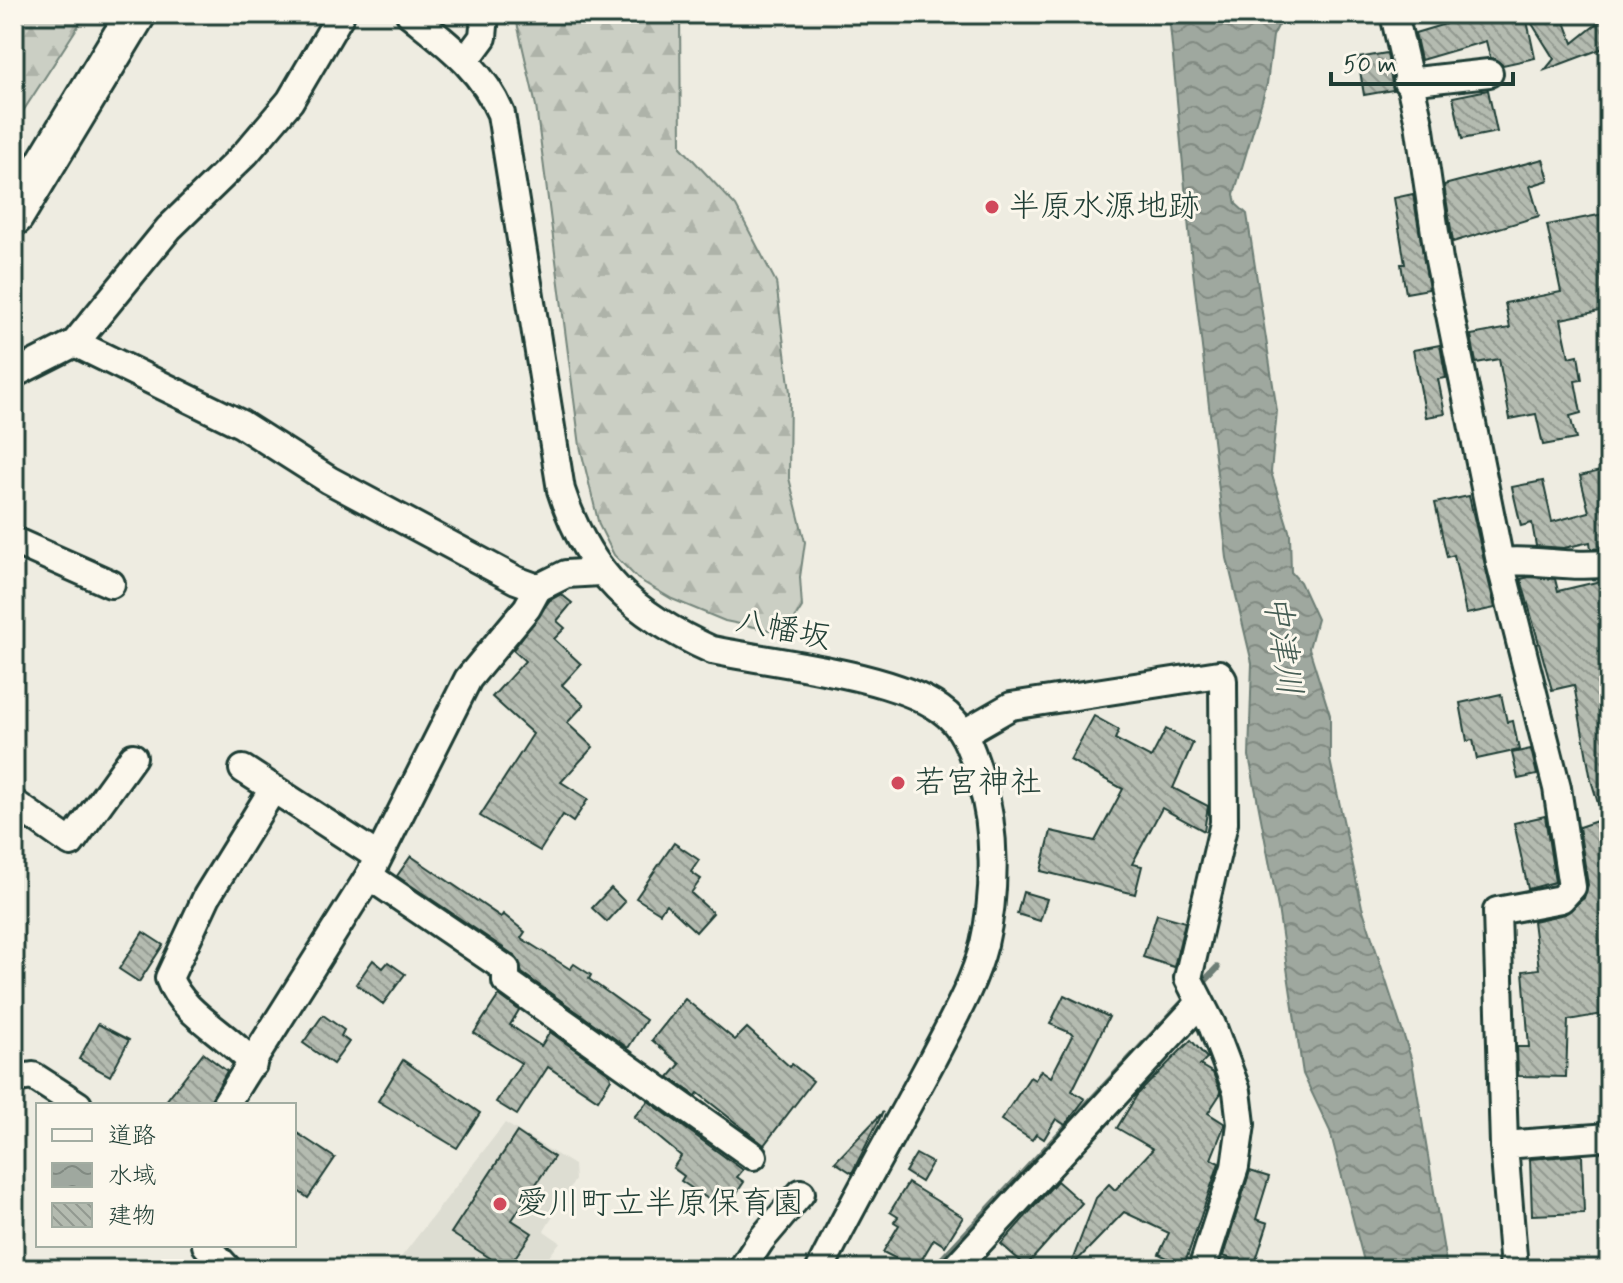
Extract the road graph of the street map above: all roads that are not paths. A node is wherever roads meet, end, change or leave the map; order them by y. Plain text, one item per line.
1 (136, 14) edge
2 (341, 14) edge
3 (410, 14) edge
4 (485, 14) edge
5 (1394, 14) edge
6 (466, 60) junction
7 (1489, 73) dead end
8 (1407, 82) junction
9 (14, 216) edge
10 (75, 343) junction
11 (14, 374) edge
12 (14, 541) edge
13 (1500, 562) junction
14 (1609, 563) edge
15 (600, 572) junction
16 (111, 584) dead end
17 (538, 588) junction
18 (964, 733) junction
19 (133, 757) dead end
20 (243, 769) dead end
21 (273, 789) junction
22 (14, 803) edge
23 (373, 866) junction
24 (1199, 1004) junction
25 (253, 1064) junction
26 (14, 1079) edge
27 (75, 1103) edge
28 (226, 1103) edge
29 (1609, 1137) edge
30 (1504, 1145) junction
31 (753, 1156) dead end
32 (801, 1193) dead end
33 (208, 1247) edge
34 (228, 1269) edge
35 (742, 1269) edge
36 (820, 1269) edge
37 (954, 1269) edge
38 (1202, 1269) edge
39 (1514, 1269) edge

1 - 9 highway
2 - 10 street
3 - 6 street, 八幡坂
4 - 6 street
5 - 8 street
6 - 15 street, 八幡坂
7 - 8 street
8 - 13 street
10 - 11 street
10 - 17 street
12 - 16 street
13 - 14 street
13 - 30 street
15 - 17 street
15 - 18 street, 八幡坂
17 - 23 street
18 - 24 street
18 - 36 street
19 - 22 street
20 - 21 street
21 - 23 street
21 - 25 street
23 - 25 street
23 - 31 street
24 - 37 street
24 - 38 street
25 - 28 street
26 - 27 street
29 - 30 street
30 - 39 street
32 - 35 street
33 - 34 street

